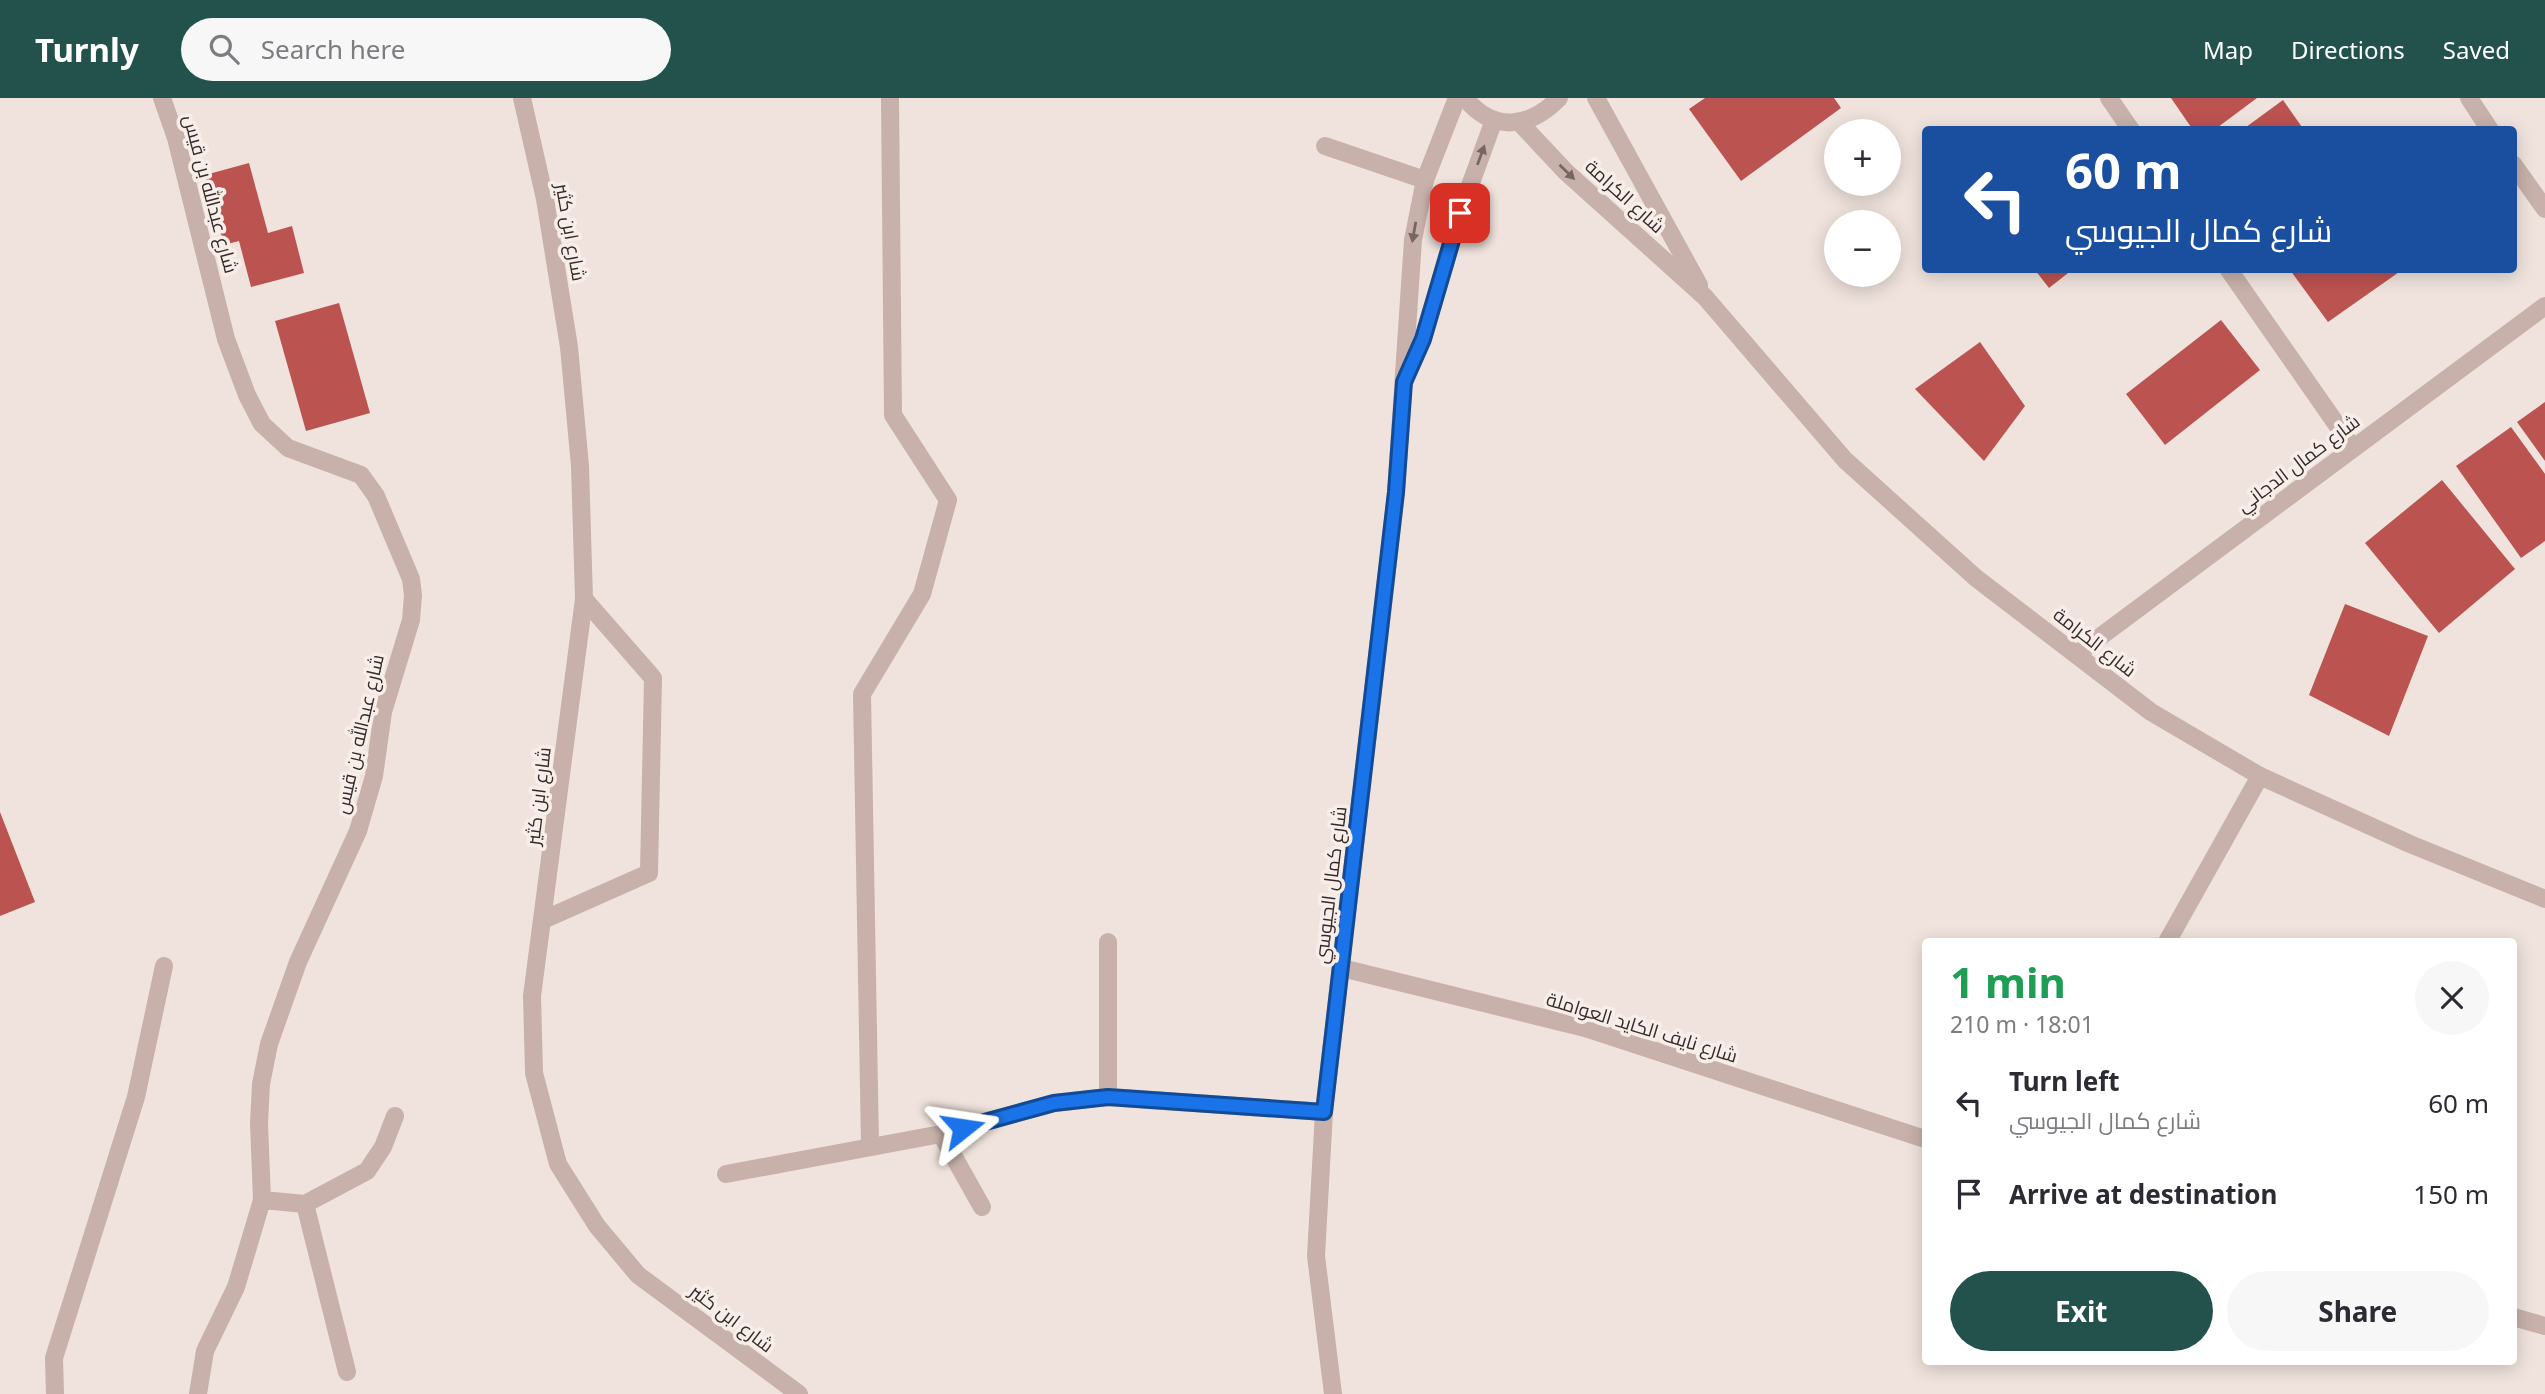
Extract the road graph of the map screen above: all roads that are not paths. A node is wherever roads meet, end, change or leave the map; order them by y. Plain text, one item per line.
1 (163, 98) edge
2 (522, 98) edge
3 (890, 98) edge
4 (1457, 98) edge
5 (1465, 98) edge
6 (1559, 98) edge
7 (1596, 98) edge
8 (2109, 98) edge
9 (2469, 98) edge
10 (1494, 120) junction
11 (1520, 123) junction
12 (2128, 126) edge
13 (2487, 126) edge
14 (1325, 146) dead end
15 (2517, 170) edge
16 (1425, 180) junction
17 (2545, 209) edge
18 (2231, 273) edge
19 (1705, 297) junction
20 (2545, 306) edge
21 (1404, 382) junction
22 (2353, 448) junction
23 (584, 599) junction
24 (2077, 654) junction
25 (2260, 776) junction
26 (2545, 899) edge
27 (543, 920) junction
28 (2169, 938) edge
29 (1108, 943) dead end
30 (164, 967) dead end
31 (1342, 968) junction
32 (1108, 1097) junction
33 (1324, 1112) junction
34 (395, 1116) dead end
35 (941, 1134) junction
36 (1922, 1138) edge
37 (870, 1145) junction
38 (726, 1174) dead end
39 (262, 1200) junction
40 (305, 1204) junction
41 (982, 1207) dead end
42 (2517, 1318) edge
43 (2545, 1325) edge
44 (347, 1372) dead end
45 (55, 1394) edge
46 (198, 1394) edge
47 (799, 1394) edge
48 (1333, 1394) edge

1 - 39 street, شارع عبدالله بن قيس
2 - 23 street, شارع ابن كثير
3 - 37 street
4 - 16 street, شارع كمال الجيوسي
5 - 10 street
6 - 11 street
7 - 19 street, شارع الكرامة
8 - 12 street
9 - 13 street
10 - 11 street
21 -> 10 street, شارع كمال الجيوسي
11 -> 19 street, شارع الكرامة
14 - 16 street
15 - 17 street
16 -> 21 street, شارع كمال الجيوسي
18 - 22 street
19 - 24 street, شارع الكرامة
20 - 22 street, شارع كمال الدجاني
21 - 31 street, شارع كمال الجيوسي
22 - 24 street, شارع كمال الدجاني
23 - 27 street, شارع ابن كثير
23 - 27 street
24 - 25 street, شارع الكرامة
25 - 26 street, شارع الكرامة
25 - 28 street
27 - 47 street, شارع ابن كثير
29 - 32 street
30 - 45 street
31 - 33 street, شارع كمال الجيوسي
31 - 36 street, شارع نايف الكايد العواملة
32 - 33 street
32 - 35 street
33 - 48 street, شارع كمال الجيوسي
34 - 40 street
35 - 37 street
35 - 41 street
37 - 38 street
39 - 40 street
39 - 46 street, شارع عبدالله بن قيس
40 - 44 street
42 - 43 street

